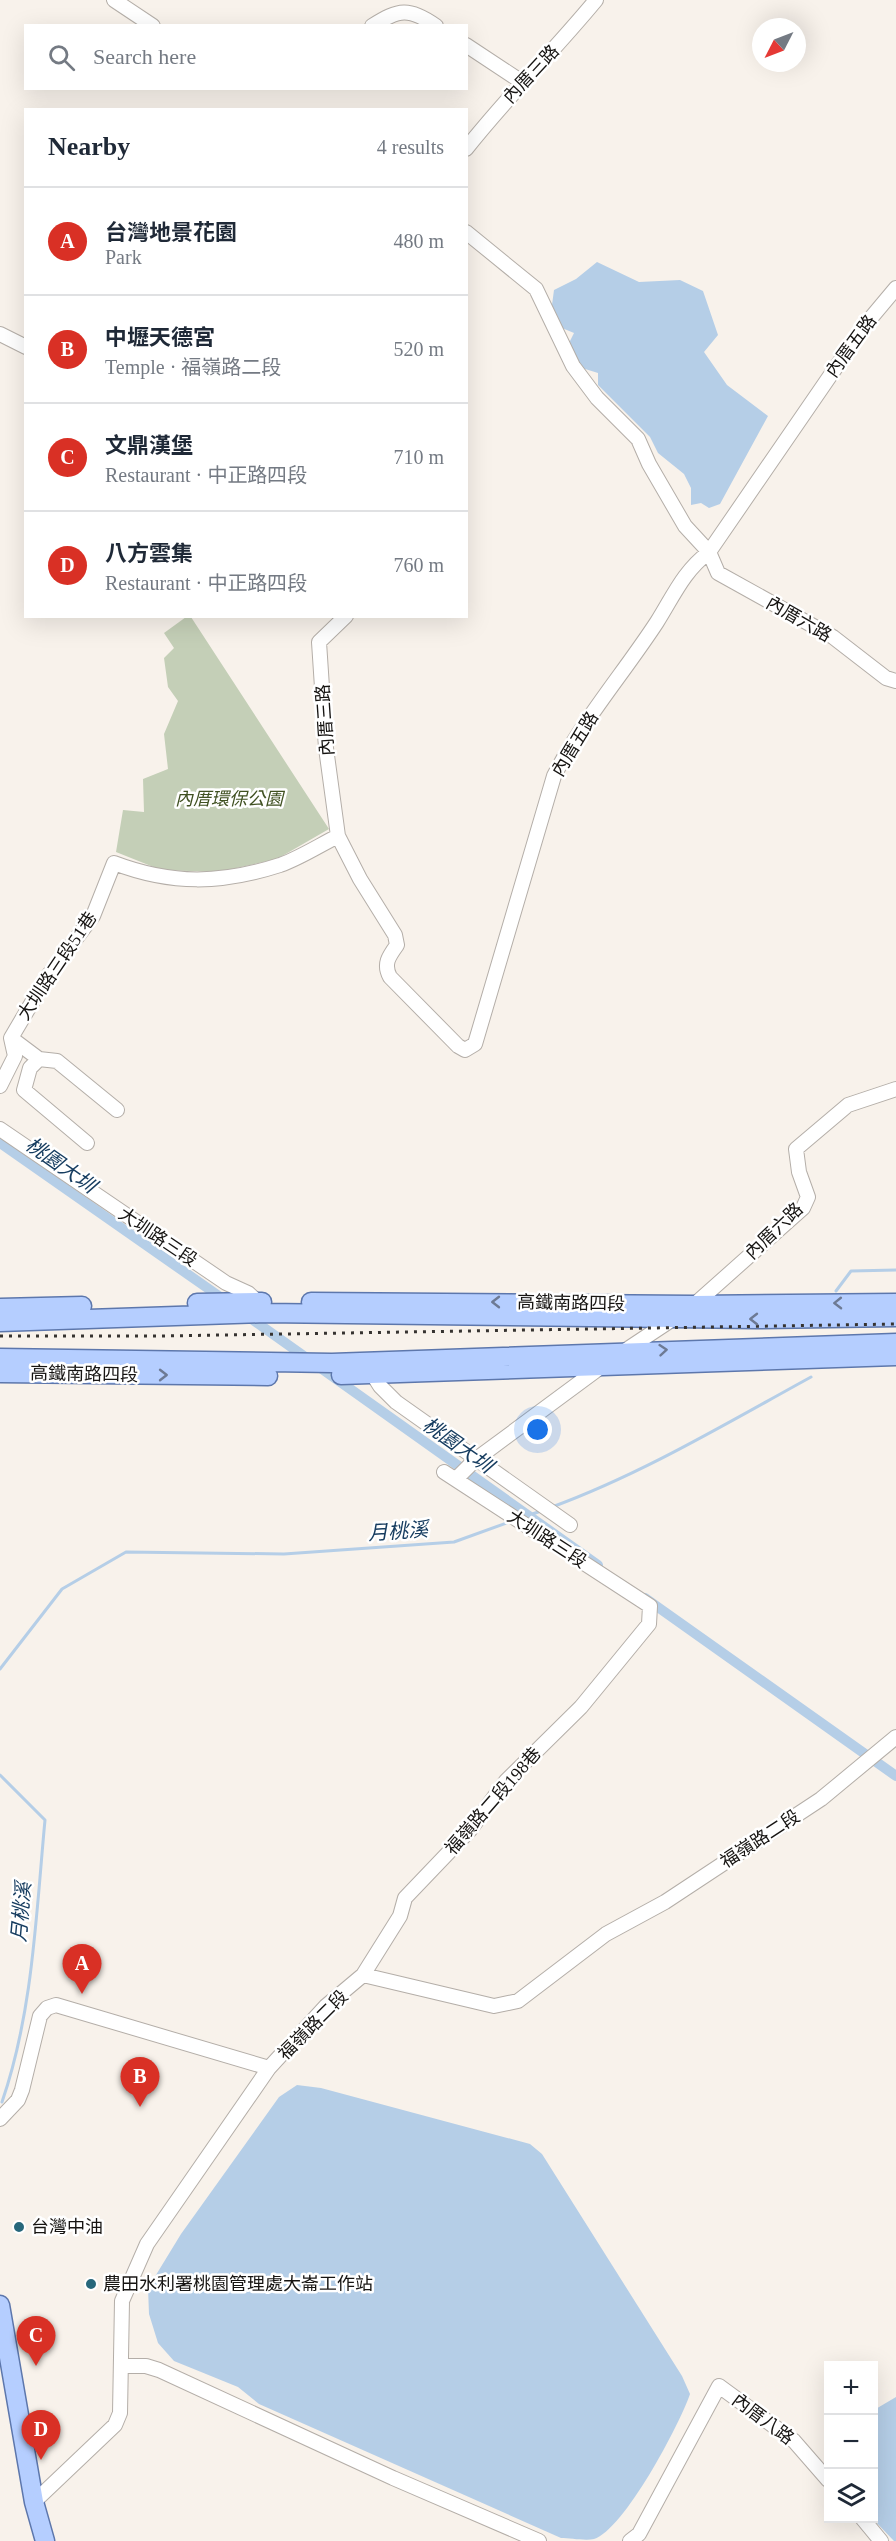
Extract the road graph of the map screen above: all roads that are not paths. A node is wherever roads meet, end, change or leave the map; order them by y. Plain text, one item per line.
1 (114, 0) edge
2 (596, 0) edge
3 (150, 24) edge
4 (375, 24) edge
5 (433, 24) edge
6 (468, 46) edge
7 (522, 82) junction
8 (468, 147) edge
9 (468, 234) edge
10 (896, 288) edge
11 (0, 334) edge
12 (24, 346) edge
13 (709, 552) junction
14 (344, 618) edge
15 (896, 681) edge
16 (338, 836) junction
17 (11, 1038) junction
18 (39, 1059) junction
19 (0, 1086) edge
20 (896, 1089) edge
21 (117, 1110) dead end
22 (0, 1129) edge
23 (87, 1143) dead end
24 (585, 1302) junction
25 (896, 1303) edge
26 (694, 1305) junction
27 (256, 1306) junction
28 (0, 1308) edge
29 (527, 1317) junction
30 (677, 1317) junction
31 (896, 1317) edge
32 (0, 1322) edge
33 (889, 1343) edge
34 (621, 1354) junction
35 (896, 1356) edge
36 (832, 1357) junction
37 (0, 1358) edge
38 (498, 1358) junction
39 (600, 1367) junction
40 (545, 1369) junction
41 (0, 1373) edge
42 (374, 1375) junction
43 (474, 1461) junction
44 (570, 1524) dead end
45 (650, 1606) joint
46 (889, 1742) edge
47 (363, 1975) junction
48 (269, 2068) junction
49 (0, 2119) edge
50 (0, 2305) edge
51 (122, 2366) junction
52 (824, 2475) edge
53 (34, 2502) junction
54 (866, 2523) edge
55 (45, 2541) edge
56 (539, 2541) edge
57 (630, 2541) edge
58 (881, 2541) edge

1 - 3 street
2 - 7 street, 內厝三路
4 - 5 street
6 - 7 street
7 - 8 street, 內厝三路
9 - 13 street, 內厝六路
10 - 13 street, 內厝五路
11 - 12 street
13 - 15 street, 內厝六路
13 - 16 street, 內厝五路
14 - 16 street, 內厝三路
16 - 17 street, 大圳路三段51巷
17 - 18 street
17 - 19 street, 大圳路三段51巷
18 - 21 street
18 - 23 street
20 - 26 street, 內厝六路
22 - 27 street, 大圳路三段
24 - 26 main road, 高鐵南路四段
24 -> 27 main road, 高鐵南路四段
24 - 29 main road
25 -> 26 main road, 高鐵南路四段
26 - 30 street
27 - 28 main road
27 - 29 main road, 高鐵南路四段
27 - 32 main road
29 - 30 main road, 高鐵南路四段
31 -> 30 main road, 高鐵南路四段
30 - 34 street
34 -> 33 main road
33 - 36 main road
34 - 38 main road
34 - 39 street
35 - 36 main road
36 - 39 main road
37 - 38 main road, 高鐵南路四段
38 - 40 main road
39 - 40 main road
39 - 43 street
40 - 42 main road
41 -> 42 main road, 高鐵南路四段
42 - 43 street, 大圳路三段
43 - 44 street, 大圳路三段
43 - 45 street, 大圳路三段
45 - 47 street, 福嶺路二段198巷
46 - 47 street, 福嶺路二段
47 - 48 street, 福嶺路二段
48 - 49 street
48 - 51 street, 福嶺路二段
50 - 53 main road
51 - 53 street, 福嶺路二段
51 - 56 street
52 - 57 street, 內厝八路
53 - 55 main road
54 - 58 street

